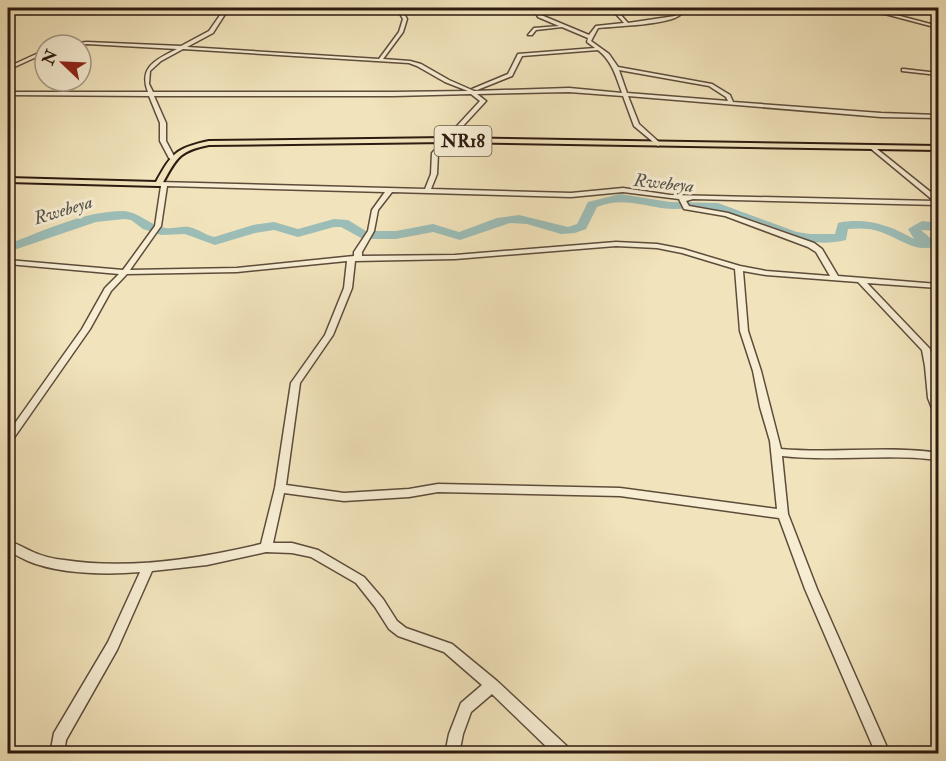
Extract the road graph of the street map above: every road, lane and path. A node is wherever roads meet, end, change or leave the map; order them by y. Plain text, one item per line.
1 (227, 8) edge
2 (404, 8) edge
3 (535, 8) edge
4 (624, 8) edge
5 (675, 8) edge
6 (825, 8) edge
7 (626, 23) junction
8 (563, 27) junction
9 (939, 27) edge
10 (530, 33) dead end
11 (590, 37) junction
12 (93, 43) edge
13 (185, 48) junction
14 (598, 49) junction
15 (33, 57) edge
16 (380, 60) junction
17 (616, 68) junction
18 (8, 69) edge
19 (904, 70) dead end
20 (939, 74) edge
21 (471, 91) junction
22 (625, 93) junction
23 (8, 94) edge
24 (152, 95) junction
25 (731, 102) junction
26 (939, 116) edge
27 (447, 140) junction
28 (658, 144) junction
29 (872, 147) junction
30 (939, 148) edge
31 (172, 158) junction
32 (8, 180) edge
33 (161, 184) junction
34 (390, 190) junction
35 (428, 190) junction
36 (693, 197) junction
37 (939, 202) edge
38 (354, 259) junction
39 (8, 262) edge
40 (739, 268) junction
41 (125, 272) junction
42 (836, 279) junction
43 (861, 281) junction
44 (939, 286) edge
45 (926, 350) junction
46 (939, 350) edge
47 (939, 414) edge
48 (8, 440) edge
49 (777, 452) junction
50 (939, 456) edge
51 (280, 488) junction
52 (783, 514) junction
53 (8, 545) edge
54 (266, 547) junction
55 (149, 566) junction
56 (492, 686) junction
57 (57, 753) edge
58 (452, 753) edge
59 (565, 753) edge
60 (883, 753) edge

1 - 13 street
2 - 16 street
3 - 8 street
4 - 7 street
5 - 7 street
6 - 9 street
7 - 11 street
8 - 10 street
8 - 11 street
11 - 14 street
12 - 13 street
13 - 16 street
13 - 24 street
14 - 17 street
14 - 21 street
15 - 18 street
16 - 21 street
17 - 22 street
17 - 25 street
19 - 20 street
21 - 22 street
21 - 24 street
21 - 27 street
22 - 25 street
22 - 28 street
23 - 24 street
24 - 31 street
25 - 26 street
27 - 28 main road, NR18
27 - 31 main road, NR18
27 - 35 street
28 - 29 main road, NR18
29 - 30 main road, NR18
29 - 37 street
31 - 33 main road
32 - 33 main road
33 - 34 street
33 - 41 street
34 - 35 street
34 - 38 street
35 - 36 street
36 - 37 street
36 - 42 street
38 - 40 street
38 - 41 street
38 - 51 street
39 - 41 street
40 - 42 street
40 - 49 street
41 - 48 street
42 - 43 street
43 - 44 street
43 - 45 street
45 - 46 street
45 - 47 street
49 - 50 street
49 - 52 street
51 - 52 street
51 - 54 street
52 - 60 street
53 - 55 street
54 - 55 street
54 - 56 street
55 - 57 street
56 - 58 street
56 - 59 street

